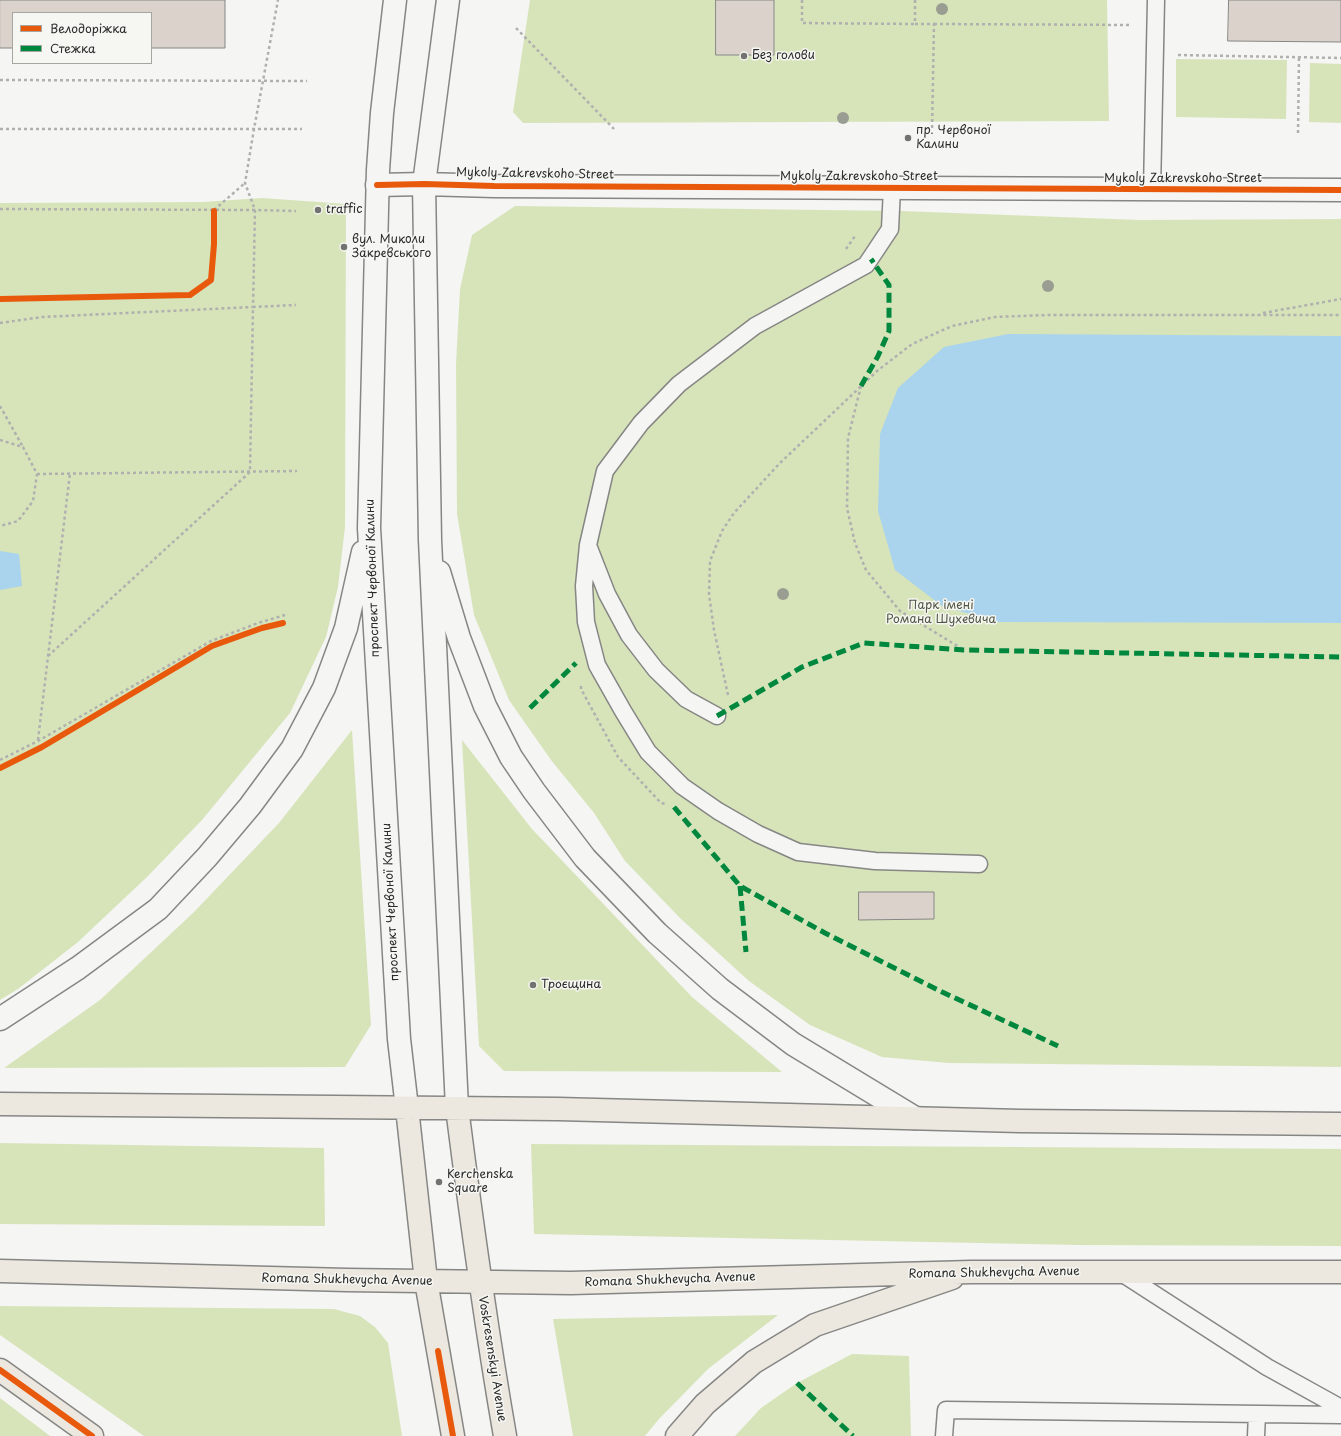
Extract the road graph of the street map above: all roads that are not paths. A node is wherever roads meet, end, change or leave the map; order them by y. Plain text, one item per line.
1 (395, 0) edge
2 (448, 0) edge
3 (1156, 0) edge
4 (424, 184) junction
5 (377, 185) junction
6 (892, 188) junction
7 (1152, 190) junction
8 (1341, 190) edge
9 (369, 528) junction
10 (430, 540) junction
11 (588, 545) junction
12 (716, 716) road end
13 (979, 864) dead end
14 (0, 1019) edge
15 (0, 1104) edge
16 (407, 1108) junction
17 (457, 1108) junction
18 (915, 1118) junction
19 (1341, 1124) edge
20 (0, 1271) edge
21 (971, 1272) junction
22 (1120, 1272) junction
23 (1341, 1272) edge
24 (426, 1281) junction
25 (480, 1281) junction
26 (0, 1370) edge
27 (1341, 1408) edge
28 (1257, 1414) junction
29 (1341, 1415) edge
30 (92, 1436) edge
31 (453, 1436) edge
32 (506, 1436) edge
33 (677, 1436) edge
34 (944, 1436) edge
35 (1256, 1436) edge

1 - 5 main road, проспект Червоної Калини
2 - 4 main road
3 - 7 lane
4 - 5 main road, Mykoly Zakrevskoho Street
4 - 6 main road, Mykoly Zakrevskoho Street
4 - 10 main road
5 - 9 main road, проспект Червоної Калини
6 - 7 main road, Mykoly Zakrevskoho Street
6 - 11 lane
7 - 8 main road, Mykoly Zakrevskoho Street
9 - 14 main road
9 - 16 main road, проспект Червоної Калини
10 - 17 main road
10 - 18 main road
11 - 12 lane
11 - 13 lane
15 - 16 main road
16 - 17 main road
16 - 24 main road
17 - 18 main road
17 - 25 main road
18 - 19 main road
20 - 24 main road, Romana Shukhevycha Avenue
21 - 22 main road, Romana Shukhevycha Avenue
21 - 25 main road, Romana Shukhevycha Avenue
21 - 33 main road
22 - 23 main road, Romana Shukhevycha Avenue
22 - 27 lane
24 - 25 main road, Romana Shukhevycha Avenue
24 - 31 main road
25 - 32 main road, Voskresenskyi Avenue
26 - 30 main road
28 - 29 lane
28 - 34 lane
28 - 35 lane

